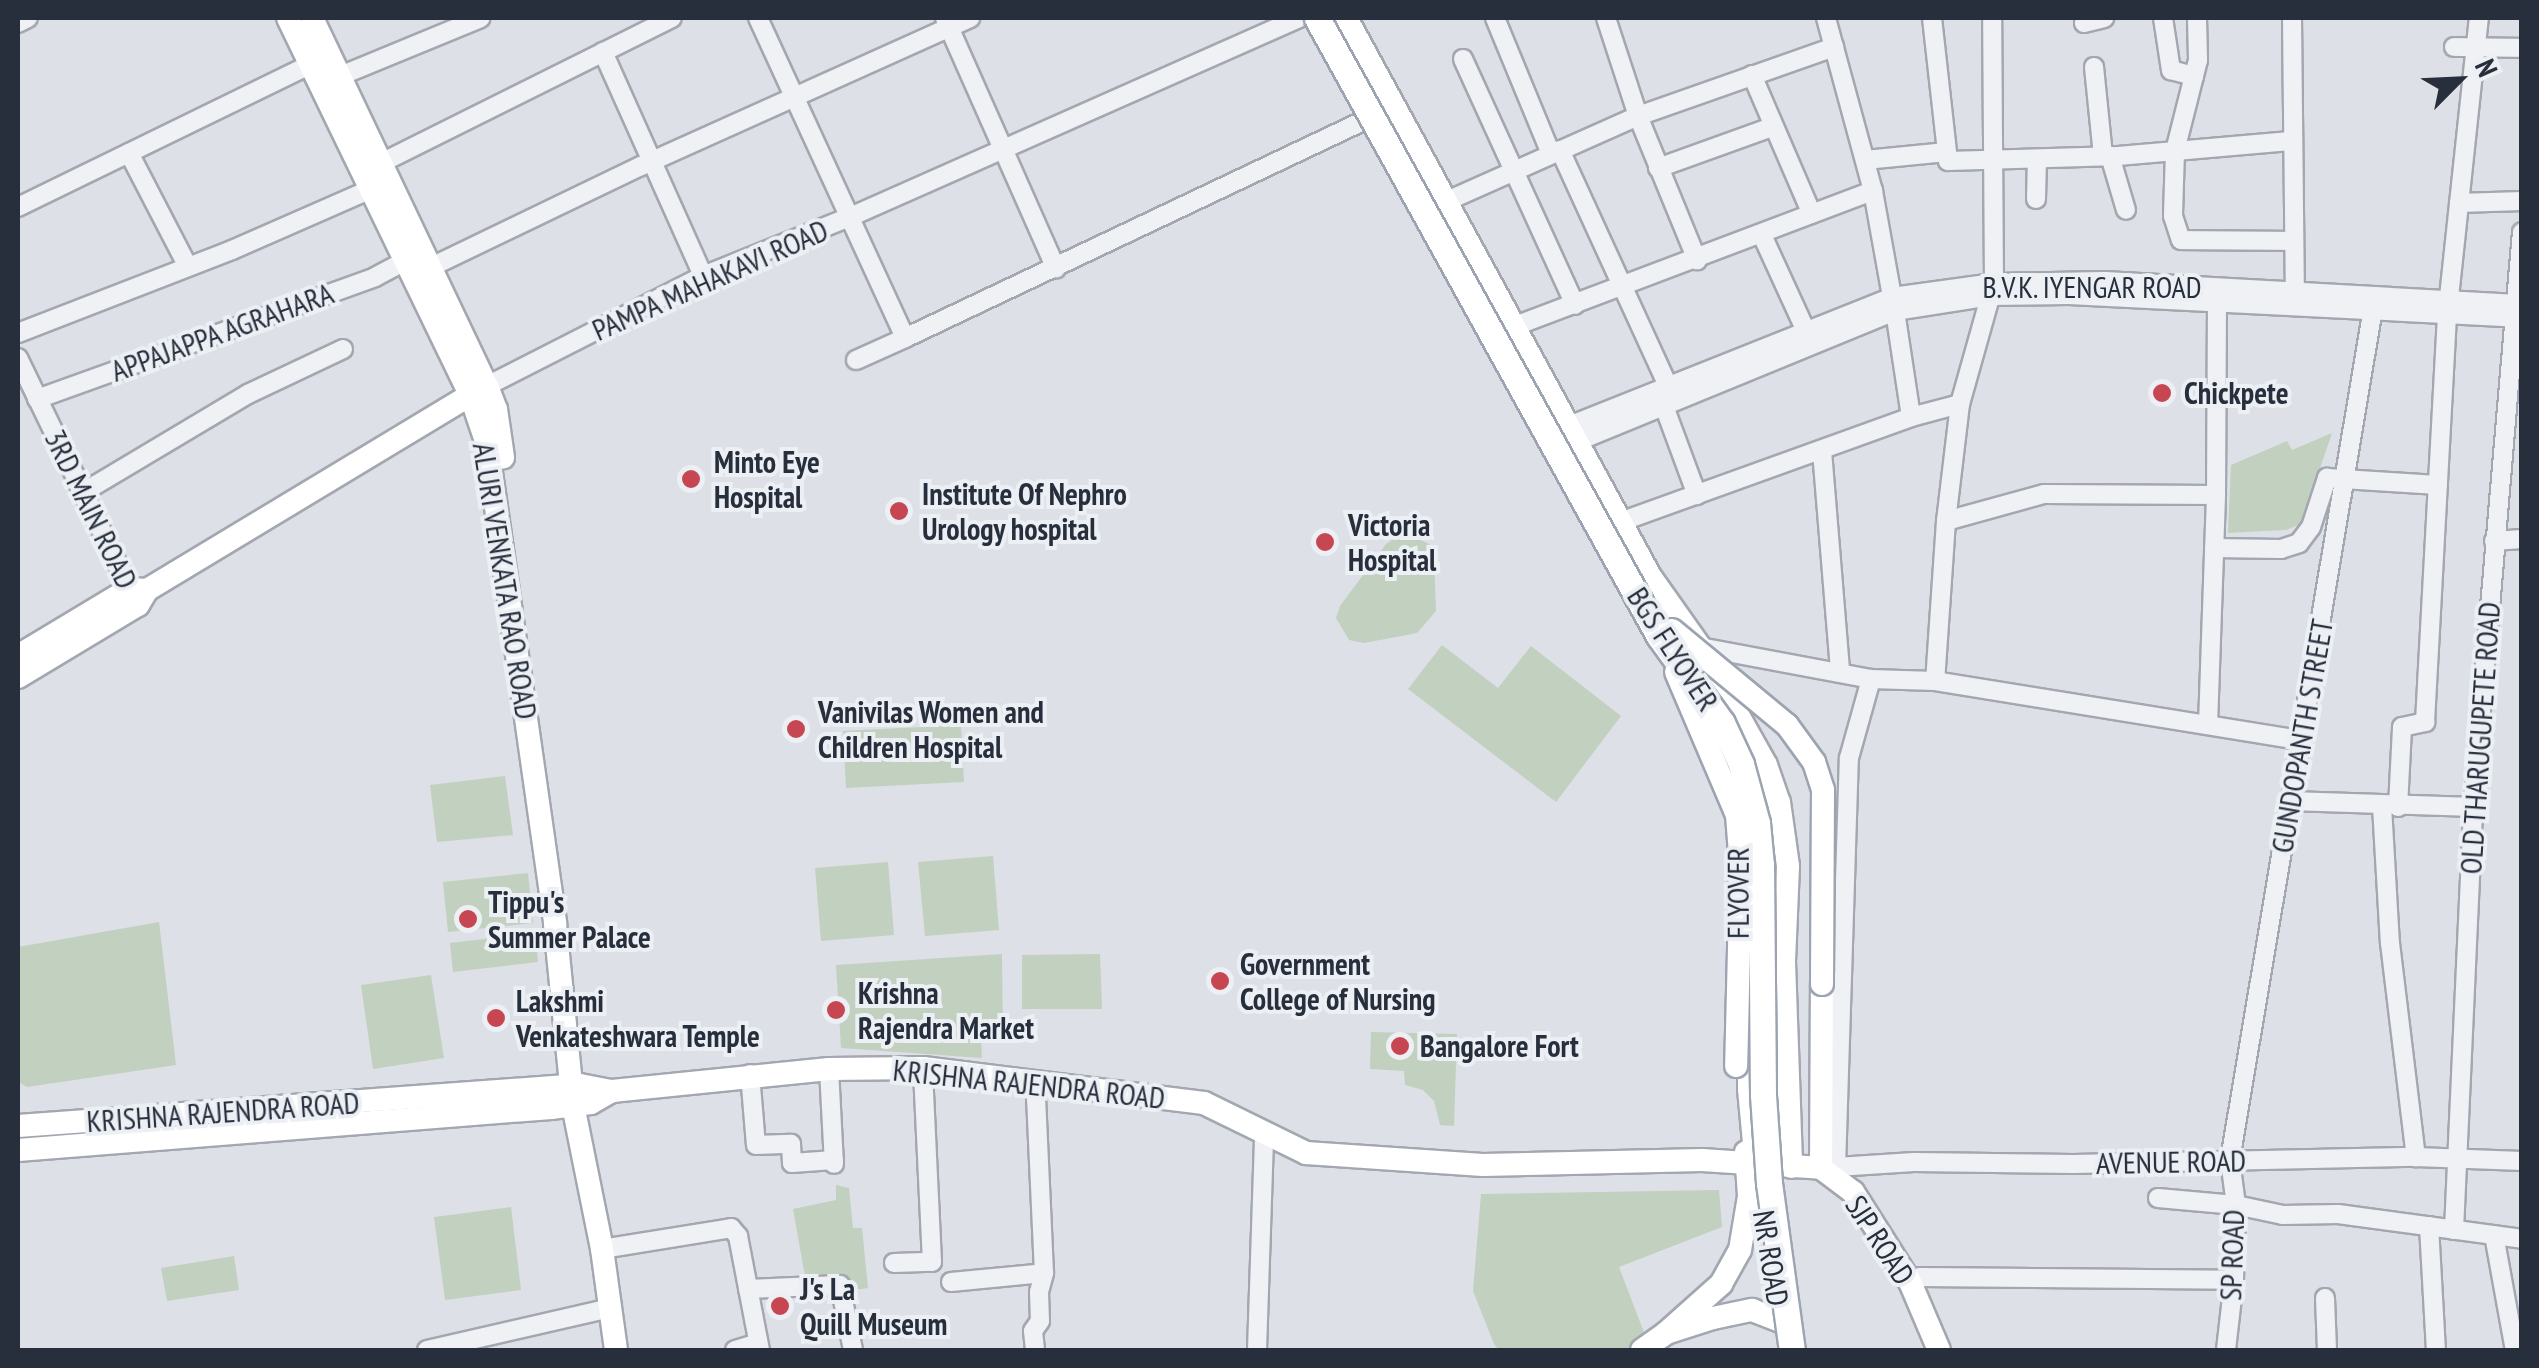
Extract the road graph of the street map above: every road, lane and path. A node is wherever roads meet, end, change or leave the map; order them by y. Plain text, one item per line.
1 (28, 18) edge
2 (288, 18) edge
3 (312, 18) edge
4 (481, 18) edge
5 (672, 18) edge
6 (758, 18) edge
7 (970, 18) edge
8 (1299, 18) edge
9 (1308, 18) edge
10 (1317, 18) edge
11 (1337, 18) edge
12 (1346, 18) edge
13 (1496, 18) edge
14 (1606, 18) edge
15 (1826, 18) edge
16 (1932, 18) edge
17 (1992, 18) edge
18 (2104, 18) edge
19 (2163, 18) edge
20 (2197, 18) edge
21 (2292, 18) edge
22 (2479, 18) edge
23 (650, 22) edge
24 (947, 22) edge
25 (18, 23) edge
26 (2084, 23) dead end
27 (1834, 47) junction
28 (2454, 47) dead end
29 (2477, 48) junction
30 (2522, 48) edge
31 (603, 52) junction
32 (1462, 59) dead end
33 (327, 65) junction
34 (2094, 67) dead end
35 (1752, 75) junction
36 (2194, 76) junction
37 (797, 97) junction
38 (1395, 105) junction
39 (1638, 116) junction
40 (1366, 121) junction
41 (1772, 127) junction
42 (2290, 141) junction
43 (1000, 150) junction
44 (2175, 151) junction
45 (129, 152) junction
46 (1556, 152) junction
47 (1948, 152) junction
48 (2106, 156) junction
49 (2037, 158) junction
50 (1865, 160) junction
51 (1996, 160) junction
52 (650, 162) junction
53 (381, 163) junction
54 (1658, 168) junction
55 (1512, 172) junction
56 (371, 188) junction
57 (1873, 191) junction
58 (2036, 200) dead end
59 (1447, 201) junction
60 (2522, 201) edge
61 (2459, 203) junction
62 (18, 208) edge
63 (2126, 210) dead end
64 (1812, 214) junction
65 (850, 218) junction
66 (2522, 232) edge
67 (1762, 235) junction
68 (2293, 240) junction
69 (1697, 260) junction
70 (405, 261) junction
71 (187, 266) junction
72 (430, 267) junction
73 (1056, 270) junction
74 (703, 276) junction
75 (1624, 288) junction
76 (1992, 289) junction
77 (2294, 292) junction
78 (2217, 302) junction
79 (1893, 304) junction
80 (2374, 304) junction
81 (1575, 305) junction
82 (2448, 308) junction
83 (2518, 310) edge
84 (1515, 326) junction
85 (1806, 331) junction
86 (18, 333) edge
87 (906, 338) junction
88 (343, 349) dead end
89 (18, 358) edge
90 (856, 360) dead end
91 (479, 390) junction
92 (1669, 398) junction
93 (37, 399) junction
94 (1960, 404) junction
95 (1911, 417) junction
96 (1571, 433) junction
97 (1542, 448) junction
98 (1822, 451) junction
99 (2345, 478) junction
100 (2438, 485) junction
101 (82, 493) junction
102 (2216, 494) junction
103 (1696, 495) junction
104 (1620, 522) junction
105 (1946, 522) junction
106 (2522, 540) edge
107 (2494, 541) junction
108 (2214, 548) junction
109 (138, 595) junction
110 (1666, 633) junction
111 (1700, 647) junction
112 (18, 656) edge
113 (1840, 671) junction
114 (18, 677) edge
115 (1871, 679) junction
116 (1935, 681) junction
117 (2208, 725) junction
118 (2301, 740) junction
119 (2290, 801) junction
120 (2390, 807) junction
121 (2473, 808) junction
122 (923, 1068) junction
123 (829, 1069) junction
124 (750, 1074) junction
125 (1039, 1081) junction
126 (576, 1101) junction
127 (18, 1126) edge
128 (1264, 1134) junction
129 (18, 1150) edge
130 (2416, 1157) junction
131 (2460, 1159) junction
132 (2230, 1160) junction
133 (2522, 1161) edge
134 (1752, 1166) junction
135 (1828, 1167) junction
136 (1791, 1168) junction
137 (2158, 1198) dead end
138 (2236, 1205) junction
139 (2429, 1226) junction
140 (2454, 1230) junction
141 (2494, 1235) junction
142 (2522, 1239) edge
143 (602, 1249) junction
144 (894, 1263) dead end
145 (1044, 1273) junction
146 (2234, 1280) junction
147 (951, 1282) dead end
148 (1910, 1282) junction
149 (748, 1289) junction
150 (2325, 1298) dead end
151 (610, 1308) junction
152 (1781, 1321) junction
153 (1666, 1334) junction
154 (759, 1347) edge
155 (427, 1350) edge
156 (616, 1350) edge
157 (735, 1350) edge
158 (852, 1350) edge
159 (1035, 1350) edge
160 (1257, 1350) edge
161 (1642, 1350) edge
162 (1783, 1350) edge
163 (1792, 1350) edge
164 (1804, 1350) edge
165 (1939, 1350) edge
166 (2226, 1350) edge
167 (2328, 1350) edge
168 (2436, 1350) edge
169 (2515, 1350) edge

1 - 25 street
2 - 33 main road, ALURI VENKATA RAO ROAD
3 - 33 main road, ALURI VENKATA RAO ROAD
4 - 33 street
5 - 23 street
6 - 37 street
7 - 24 street
8 - 43 street, PAMPA MAHAKAVI ROAD
9 - 40 main road
10 - 110 highway, BGS FLYOVER, bridge
11 - 110 highway, BGS FLYOVER
12 - 38 main road
13 - 46 street
14 - 39 street
15 - 27 street
16 - 47 street
17 - 51 street
18 - 26 street
19 - 36 street
20 - 36 street
21 - 42 street
22 - 29 street
23 - 31 street
24 - 37 street
24 - 43 street
27 - 35 street
27 - 50 street
28 - 29 street
29 - 30 street
29 - 61 street
31 - 52 street
31 - 53 street
32 - 55 street
33 - 45 street
33 - 53 main road, ALURI VENKATA RAO ROAD
33 - 56 main road, ALURI VENKATA RAO ROAD
34 - 48 street
35 - 39 street
35 - 41 street
36 - 44 street
37 - 52 street
37 - 65 street
38 - 40 street
38 - 59 main road
39 - 46 street
39 - 54 street
40 - 73 street
40 - 97 main road
41 - 54 street
41 - 64 street
42 - 44 street
42 - 68 street
43 - 65 street, PAMPA MAHAKAVI ROAD
43 - 73 street
44 - 48 street
44 - 68 street
45 - 62 street
45 - 71 street
46 - 55 street
46 - 75 street
47 - 50 street
47 - 51 street
48 - 49 street
48 - 63 street
49 - 51 street
49 - 58 street
50 - 57 street
51 - 76 street
52 - 72 street
52 - 74 street
53 - 72 main road, ALURI VENKATA RAO ROAD
54 - 69 street
55 - 59 street
55 - 81 street
56 - 70 main road, ALURI VENKATA RAO ROAD
56 - 71 street
57 - 64 street
57 - 79 street
59 - 84 main road
60 - 61 street
61 - 82 street
64 - 67 street
65 - 74 street, PAMPA MAHAKAVI ROAD
65 - 87 street
66 - 83 street, OLD THARUGUPETE ROAD
67 - 69 street
67 - 85 street
68 - 77 street
69 - 75 street
70 - 91 main road, ALURI VENKATA RAO ROAD
70 - 93 street, APPAJAPPA AGRAHARA
71 - 86 street
72 - 91 main road, ALURI VENKATA RAO ROAD
73 - 87 street
74 - 91 street, PAMPA MAHAKAVI ROAD
75 - 81 street
75 - 92 street
76 - 77 street, B.V.K. IYENGAR ROAD
76 - 78 street, B.V.K. IYENGAR ROAD
76 - 79 street, B.V.K. IYENGAR ROAD
76 - 94 street
77 - 80 street, B.V.K. IYENGAR ROAD
78 - 80 street, B.V.K. IYENGAR ROAD
78 - 102 street
79 - 85 street, B.V.K. IYENGAR ROAD
79 - 92 street, B.V.K. IYENGAR ROAD
79 - 95 street
80 - 82 street, B.V.K. IYENGAR ROAD
80 - 99 street, GUNDOPANTH STREET
81 - 84 street
82 - 83 street, B.V.K. IYENGAR ROAD
82 - 100 street
83 - 107 street, OLD THARUGUPETE ROAD
84 - 96 main road
85 - 92 street, B.V.K. IYENGAR ROAD
87 - 90 street
88 - 101 street
89 - 93 street, 3RD MAIN ROAD
91 - 109 main road, PAMPA MAHAKAVI ROAD
91 - 126 main road, ALURI VENKATA RAO ROAD
91 - 126 main road, ALURI VENKATA RAO ROAD
92 - 96 street, B.V.K. IYENGAR ROAD
92 - 103 street
93 - 101 street, 3RD MAIN ROAD
94 - 95 street
94 - 105 street
95 - 98 street
96 - 97 street, B.V.K. IYENGAR ROAD
96 - 104 main road
97 - 134 main road
98 - 103 street
98 - 113 street
99 - 100 street
99 - 108 street
99 - 118 street, GUNDOPANTH STREET
100 - 120 street
101 - 109 street, 3RD MAIN ROAD
102 - 105 street
102 - 108 street
103 - 104 street
104 - 111 main road
105 - 116 street
106 - 107 street
107 - 121 street, OLD THARUGUPETE ROAD
108 - 117 street
109 - 112 main road, PAMPA MAHAKAVI ROAD
109 - 114 main road, PAMPA MAHAKAVI ROAD
110 - 134 main road, FLYOVER, bridge
110 - 135 main road, bridge
110 - 163 highway, BGS FLYOVER, bridge
110 - 164 highway, BGS FLYOVER, bridge
111 - 113 street
111 - 136 main road
113 - 115 street
115 - 116 street
115 - 135 street
116 - 117 street
117 - 118 street
118 - 119 street, GUNDOPANTH STREET
119 - 120 street
119 - 132 street, GUNDOPANTH STREET
120 - 121 street
120 - 130 street
121 - 131 street, OLD THARUGUPETE ROAD
122 - 123 main road, KRISHNA RAJENDRA ROAD
122 - 125 main road, KRISHNA RAJENDRA ROAD
122 - 144 street
123 - 124 main road, KRISHNA RAJENDRA ROAD
123 - 124 street
124 - 126 main road, KRISHNA RAJENDRA ROAD
125 - 128 main road, KRISHNA RAJENDRA ROAD
125 - 145 street
126 - 127 main road, KRISHNA RAJENDRA ROAD
126 - 129 main road, KRISHNA RAJENDRA ROAD
126 - 143 main road, ALURI VENKATA RAO ROAD
128 - 134 main road, KRISHNA RAJENDRA ROAD
128 - 160 street
130 - 131 street, AVENUE ROAD
130 - 132 street, AVENUE ROAD
131 - 133 street, AVENUE ROAD
131 - 140 street, OLD THARUGUPETE ROAD
132 - 135 street, AVENUE ROAD
132 - 138 street, SP ROAD
134 - 136 main road, KRISHNA RAJENDRA ROAD
134 - 152 main road, NR ROAD
134 - 153 main road
135 - 136 main road, SJP ROAD
135 - 148 main road, SJP ROAD
137 - 138 street
138 - 139 street
138 - 146 street, SP ROAD
139 - 140 street
139 - 168 street
140 - 141 street
141 - 142 street
141 - 169 street
143 - 149 street
143 - 151 main road, ALURI VENKATA RAO ROAD
145 - 147 street
145 - 159 street
146 - 148 street
146 - 166 street, SP ROAD
148 - 165 main road, SJP ROAD
149 - 154 street
149 - 158 street
150 - 167 street
151 - 155 street
151 - 156 main road, ALURI VENKATA RAO ROAD
152 - 153 main road
152 - 162 main road, NR ROAD
153 - 161 main road
154 - 157 street

